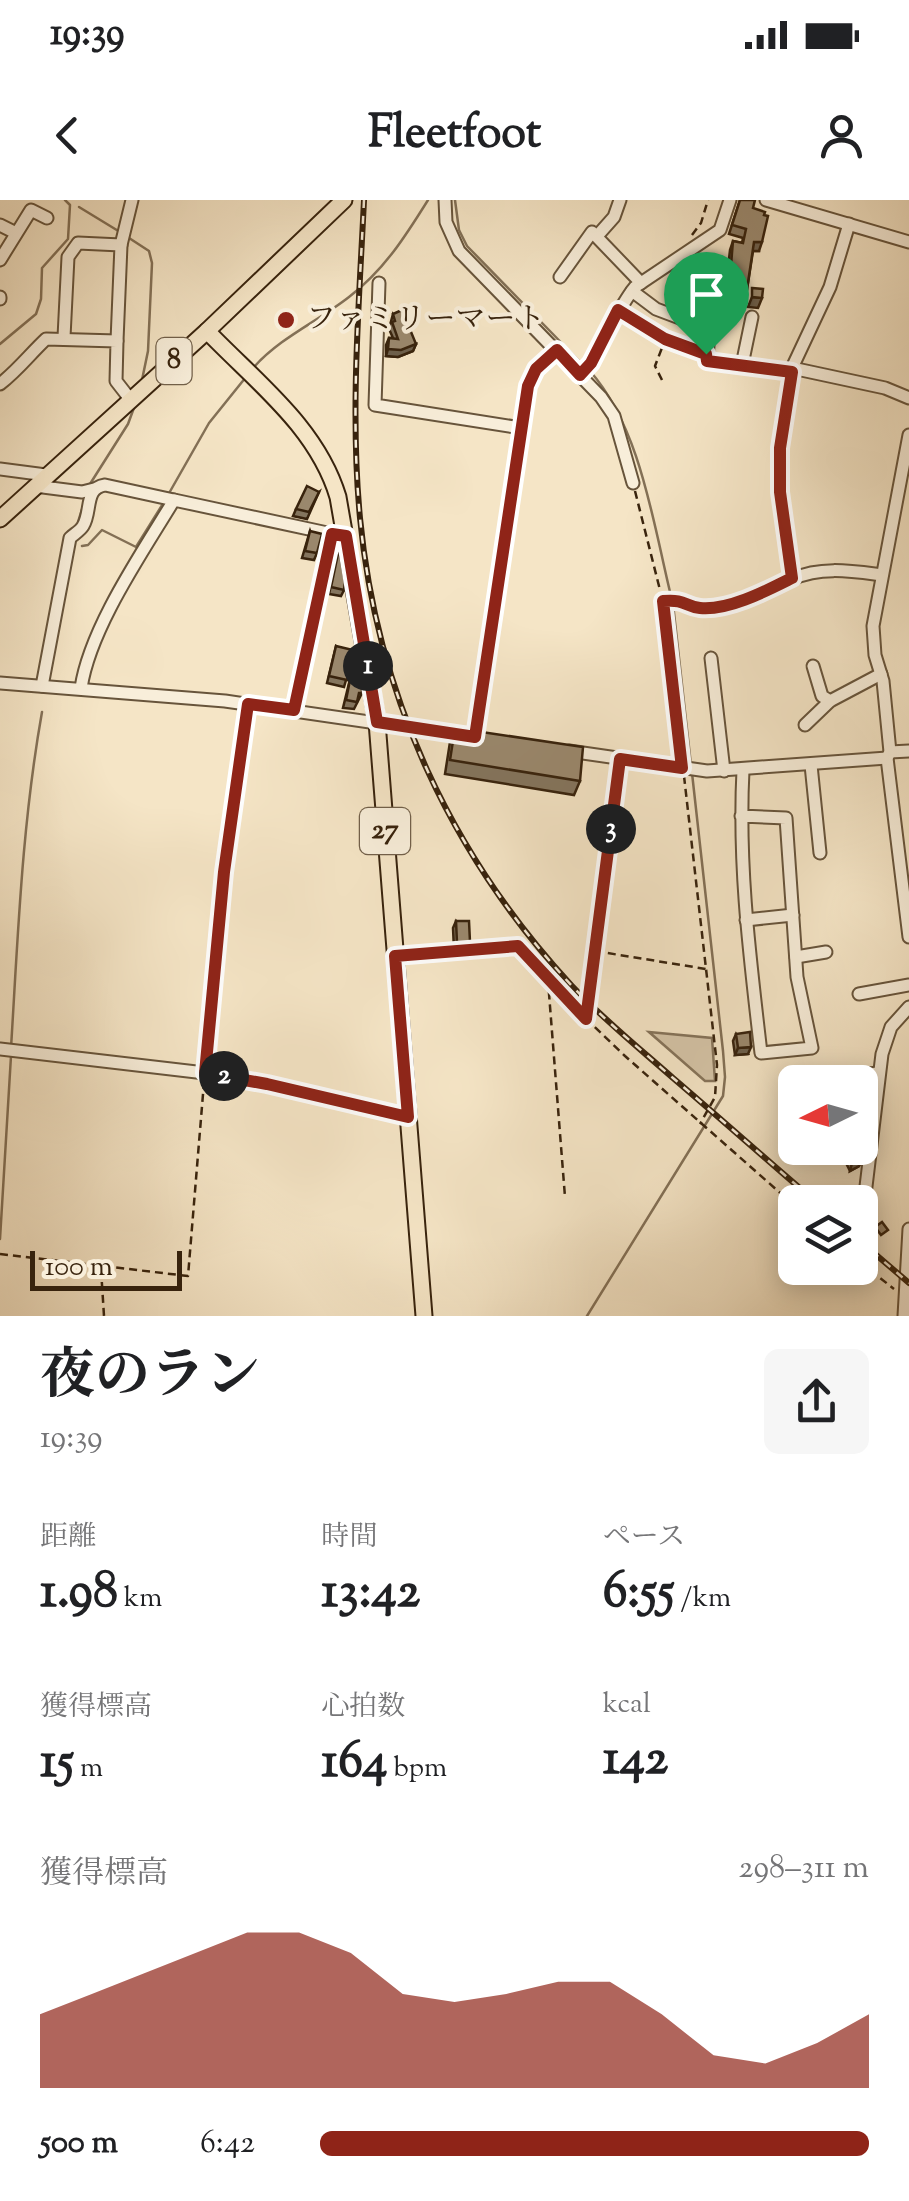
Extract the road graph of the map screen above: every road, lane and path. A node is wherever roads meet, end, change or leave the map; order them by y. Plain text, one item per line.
1 (132, 200) edge
2 (344, 200) edge
3 (444, 200) edge
4 (620, 200) edge
5 (708, 200) edge
6 (730, 200) edge
7 (766, 200) edge
8 (47, 218) dead end
9 (848, 224) junction
10 (0, 225) edge
11 (16, 234) junction
12 (598, 235) junction
13 (123, 237) junction
14 (689, 238) dead end
15 (909, 242) edge
16 (0, 260) edge
17 (560, 277) dead end
18 (379, 283) dead end
19 (637, 287) junction
20 (618, 310) junction
21 (752, 317) dead end
22 (207, 331) junction
23 (64, 337) junction
24 (665, 339) junction
25 (117, 341) junction
26 (557, 350) junction
27 (706, 354) junction
28 (742, 365) junction
29 (584, 370) junction
30 (792, 370) junction
31 (662, 380) dead end
32 (0, 384) edge
33 (909, 398) edge
34 (130, 399) junction
35 (522, 428) junction
36 (909, 435) edge
37 (0, 468) edge
38 (41, 480) junction
39 (633, 483) joint
40 (90, 490) junction
41 (169, 499) junction
42 (3, 512) edge
43 (339, 535) junction
44 (882, 575) junction
45 (792, 578) junction
46 (663, 601) junction
47 (711, 658) dead end
48 (813, 666) dead end
49 (881, 674) junction
50 (0, 683) edge
51 (42, 686) junction
52 (81, 688) junction
53 (830, 701) junction
54 (248, 704) junction
55 (294, 710) junction
56 (377, 722) junction
57 (805, 724) dead end
58 (475, 737) junction
59 (493, 740) edge
60 (548, 748) edge
61 (909, 751) edge
62 (889, 755) junction
63 (620, 759) junction
64 (811, 765) junction
65 (682, 768) junction
66 (724, 770) junction
67 (743, 770) junction
68 (740, 816) junction
69 (902, 826) edge
70 (820, 853) dead end
71 (905, 883) edge
72 (793, 915) junction
73 (746, 920) junction
74 (909, 936) edge
75 (594, 951) junction
76 (826, 952) dead end
77 (395, 956) junction
78 (796, 958) junction
79 (706, 969) junction
80 (548, 981) junction
81 (909, 986) edge
82 (859, 994) dead end
83 (909, 1007) edge
84 (586, 1019) junction
85 (5, 1050) edge
86 (205, 1073) junction
87 (879, 1073) joint
88 (878, 1083) edge
89 (408, 1117) junction
90 (700, 1124) junction
91 (778, 1191) edge
92 (566, 1197) dead end
93 (909, 1229) edge
94 (1, 1254) edge
95 (101, 1268) junction
96 (908, 1271) edge
97 (878, 1275) edge
98 (906, 1294) edge
99 (104, 1316) edge
100 (424, 1316) edge
101 (904, 1316) edge

1 - 13 street
2 - 22 main road, 8
3 - 26 street
4 - 12 street
5 - 14 path
6 - 19 street
7 - 9 street
8 - 11 street
9 - 15 street
9 - 30 street
10 - 11 street
11 - 16 street
12 - 17 street
12 - 19 street
13 - 23 street
13 - 25 street
18 - 35 street
19 - 20 street
19 - 27 street
20 - 24 path
20 - 29 street
21 - 28 street
22 - 34 main road, 8
22 - 43 main road, 27
23 - 25 street
23 - 32 street
24 - 27 path
24 - 31 path
25 - 34 street
26 - 29 street
26 - 35 street
27 - 28 street
28 - 30 street
29 - 39 street
30 - 33 street
30 - 45 street
34 - 38 main road, 8
35 - 58 street
36 - 44 street
37 - 38 street
38 - 40 street
38 - 42 main road, 8
39 - 46 path
40 - 41 street
40 - 51 street
41 - 43 street
41 - 52 street
43 - 55 street
43 - 56 main road, 27
44 - 45 street
44 - 49 street
45 - 46 street
46 - 65 path
47 - 66 street
48 - 53 street
49 - 53 street
49 - 62 street
50 - 51 street
51 - 52 street
52 - 54 street
53 - 57 street
54 - 55 street
54 - 86 path
55 - 56 street
56 - 58 street
56 - 77 main road, 27
58 - 59 street
60 - 63 street
61 - 62 street
62 - 64 street
62 - 69 street
63 - 65 street
63 - 75 path
64 - 67 street
64 - 70 street
65 - 66 street
65 - 79 path
66 - 67 street
67 - 68 street
68 - 72 street
68 - 73 street
69 - 71 street
71 - 74 street
72 - 73 street
72 - 78 street
73 - 78 street
75 - 79 path
75 - 84 path
76 - 78 street
77 - 80 path
77 - 89 main road, 27
79 - 90 path
80 - 84 path
80 - 92 path
81 - 82 street
83 - 87 street
84 - 90 path
85 - 86 street
86 - 89 street
86 - 95 path
87 - 88 street
89 - 100 main road, 27
90 - 91 path
93 - 96 street
94 - 95 path
95 - 99 path
96 - 98 street
97 - 98 path
98 - 101 street

